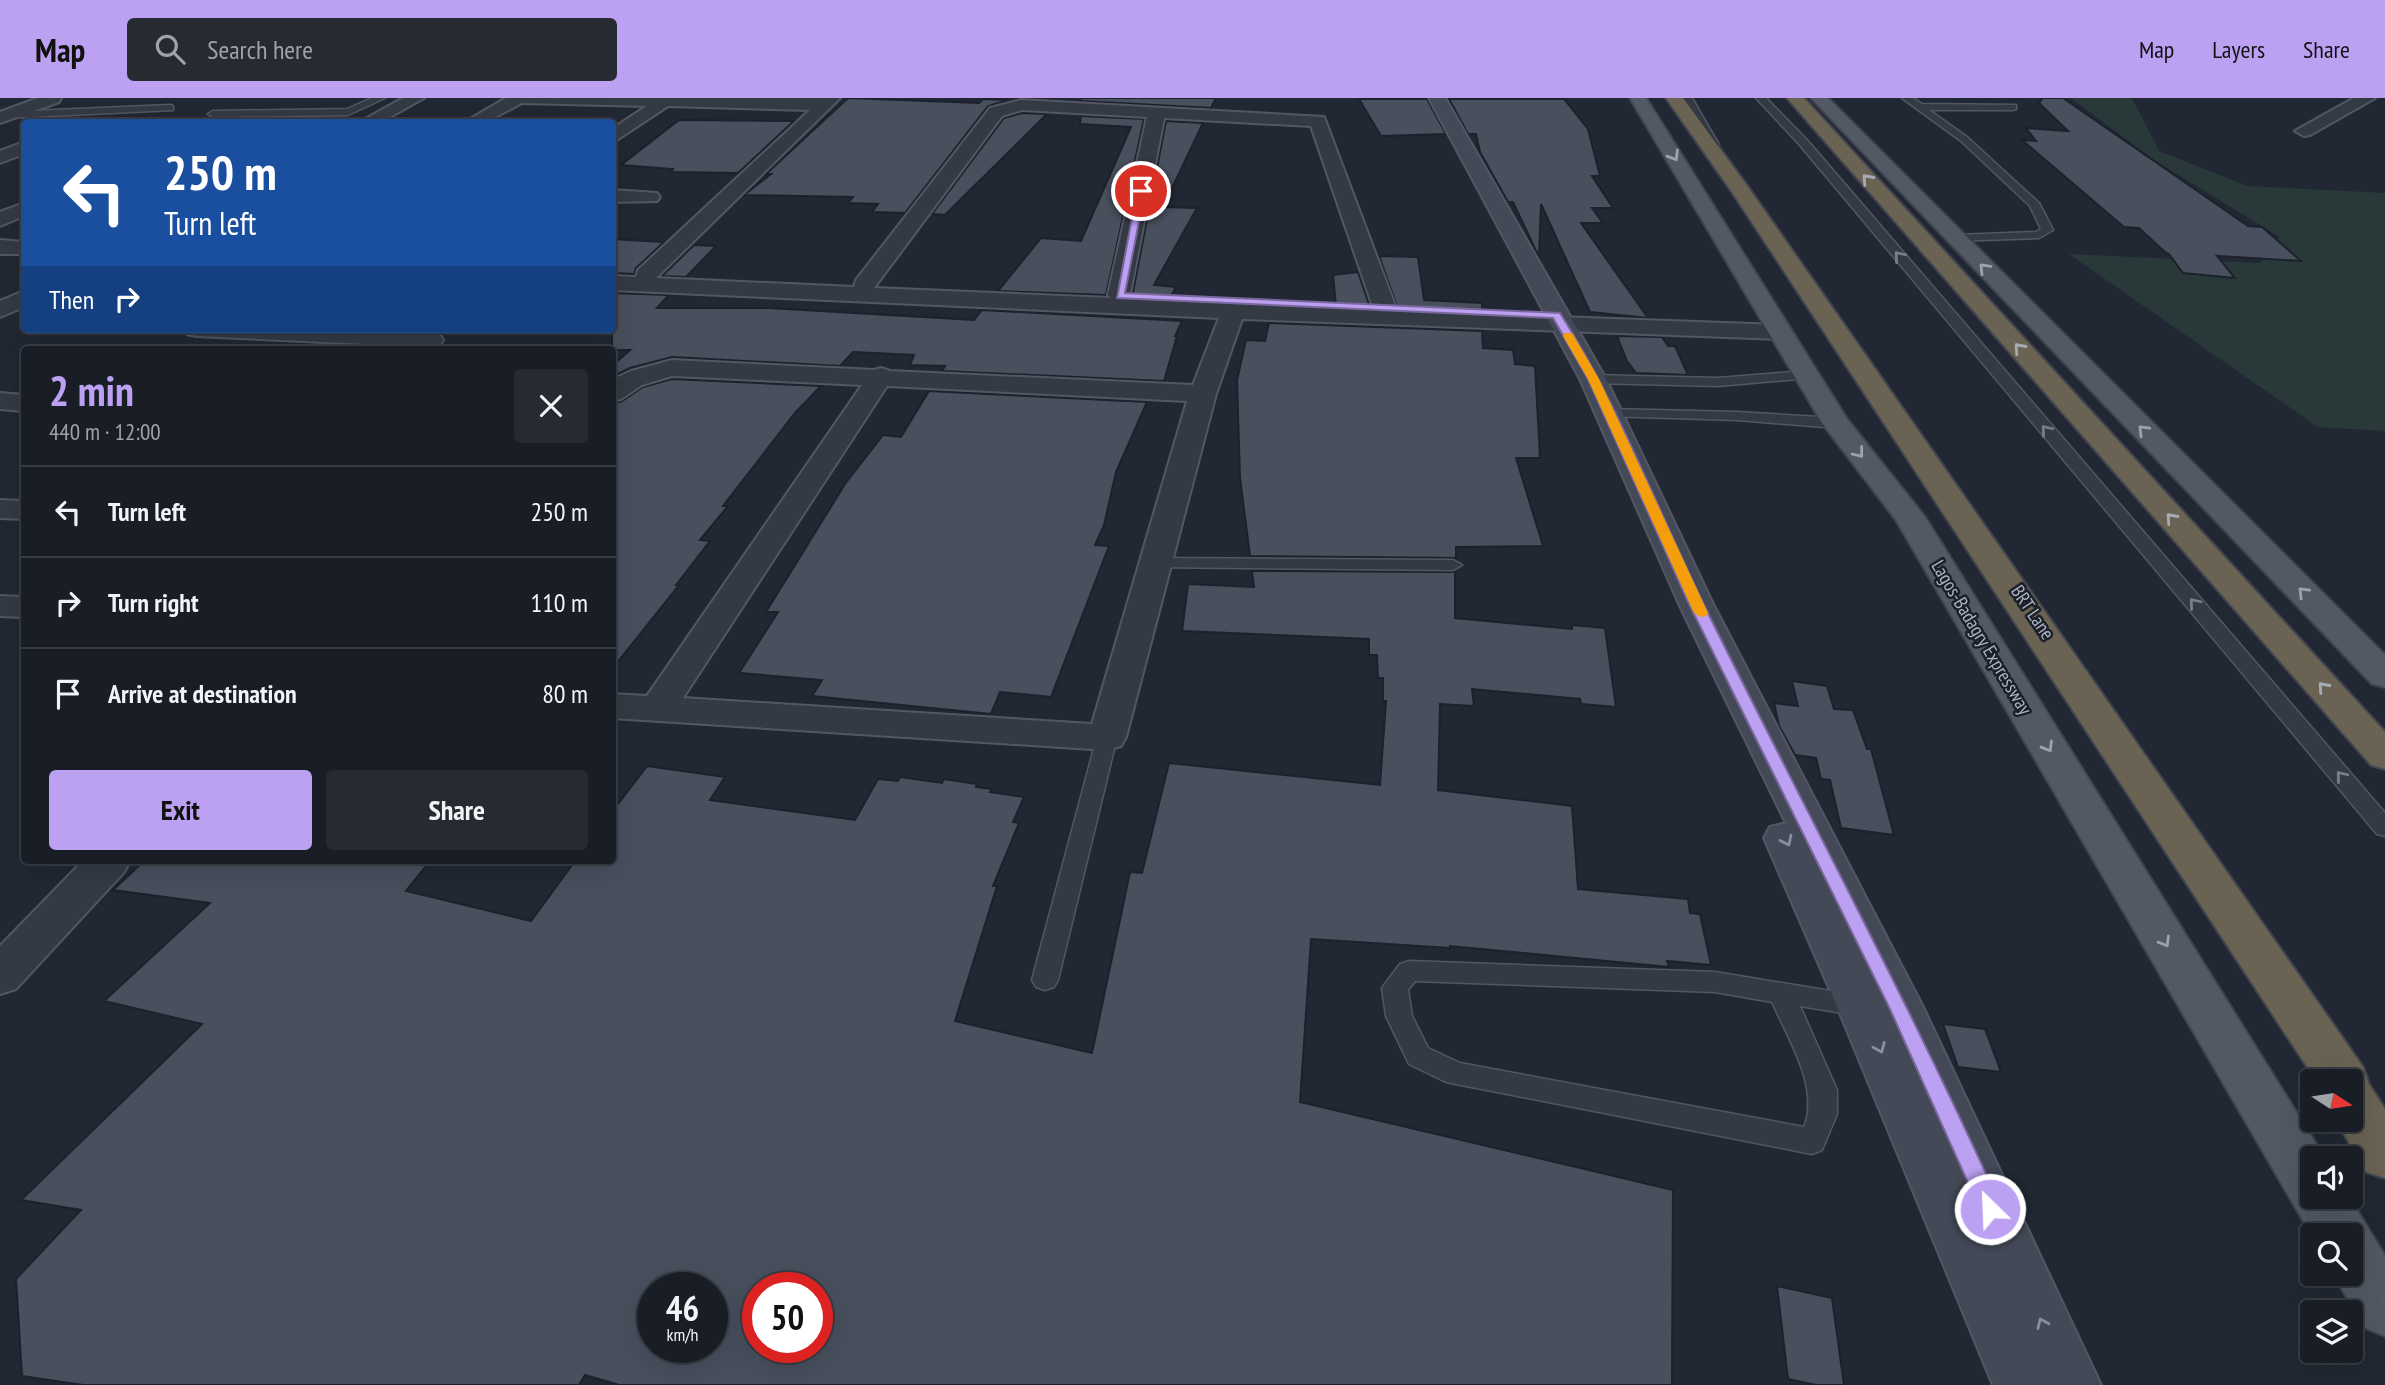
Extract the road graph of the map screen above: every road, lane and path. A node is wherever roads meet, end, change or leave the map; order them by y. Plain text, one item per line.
1 (53, 98) edge
2 (380, 98) edge
3 (416, 98) edge
4 (521, 98) edge
5 (542, 98) edge
6 (1422, 98) edge
7 (1437, 98) edge
8 (1639, 98) edge
9 (1674, 98) edge
10 (1687, 98) edge
11 (1761, 98) edge
12 (1794, 98) edge
13 (1819, 98) edge
14 (1908, 98) edge
15 (2367, 98) edge
16 (695, 100) edge
17 (665, 101) junction
18 (828, 102) edge
19 (1919, 107) junction
20 (2013, 107) dead end
21 (170, 108) dead end
22 (1157, 112) junction
23 (213, 114) dead end
24 (3, 116) edge
25 (375, 119) edge
26 (480, 119) edge
27 (2304, 131) dead end
28 (616, 135) edge
29 (21, 149) edge
30 (0, 157) edge
31 (616, 196) edge
32 (650, 197) dead end
33 (1956, 239) junction
34 (0, 247) edge
35 (21, 248) edge
36 (0, 255) edge
37 (21, 256) edge
38 (616, 274) edge
39 (646, 275) junction
40 (616, 283) edge
41 (864, 285) junction
42 (1120, 296) junction
43 (21, 300) edge
44 (1384, 308) junction
45 (0, 310) edge
46 (1233, 311) junction
47 (1548, 319) junction
48 (0, 320) edge
49 (21, 321) edge
50 (1776, 326) junction
51 (281, 333) edge
52 (431, 340) dead end
53 (1805, 375) junction
54 (881, 376) junction
55 (1593, 379) junction
56 (616, 390) edge
57 (1203, 394) junction
58 (1727, 399) junction
59 (0, 401) edge
60 (21, 403) edge
61 (1609, 413) junction
62 (1836, 423) junction
63 (0, 509) edge
64 (21, 510) edge
65 (1156, 562) junction
66 (1453, 565) dead end
67 (0, 606) edge
68 (21, 607) edge
69 (2385, 676) edge
70 (616, 706) edge
71 (657, 709) junction
72 (1107, 737) junction
73 (2385, 756) edge
74 (2385, 828) edge
75 (106, 864) edge
76 (0, 975) edge
77 (1045, 980) dead end
78 (1781, 992) junction
79 (1861, 1006) junction
80 (2335, 1069) edge
81 (2363, 1108) edge
82 (2363, 1119) edge
83 (2385, 1122) edge
84 (2385, 1140) edge
85 (2385, 1155) edge
86 (2300, 1166) edge
87 (2363, 1272) edge
88 (2385, 1308) edge
89 (2023, 1385) edge
90 (2071, 1385) edge

1 - 24 street
2 - 23 lane
3 - 25 street
4 - 5 street
4 - 26 street
5 - 17 street
6 - 47 main road
7 - 47 main road
8 -> 50 main road, Lagos-Badagry Expressway
9 - 80 highway
10 - 83 lane, BRT Lane
74 -> 11 lane
73 -> 12 highway
13 - 33 main road
14 - 19 lane
15 - 27 street
16 - 17 street
16 - 18 street
17 - 28 street
18 - 39 street
19 - 20 lane
19 - 33 lane
21 - 24 lane
22 - 41 street
22 - 42 street
22 - 44 street
29 - 30 street
31 - 32 street
69 -> 33 main road
34 - 35 street
36 - 37 street
38 - 39 street
39 - 41 street
40 - 46 street
41 - 42 street
42 - 44 street
43 - 45 street
44 - 47 street
46 - 47 street
46 - 57 street
47 - 50 street
47 - 55 main road
47 -> 79 main road
48 - 49 street
50 - 53 main road, Lagos-Badagry Expressway
51 - 52 street
53 - 58 lane
53 - 62 main road, Lagos-Badagry Expressway
54 - 56 street
54 - 57 street
54 - 71 street
55 - 58 lane
55 - 61 main road
57 - 65 street
58 - 61 lane
58 - 62 lane
59 - 60 street
90 -> 61 main road
62 -> 86 main road, Lagos-Badagry Expressway
63 - 64 street
65 - 66 lane
65 - 72 street
67 - 68 street
70 - 71 street
71 - 72 street
72 - 77 lane
75 - 76 street
78 - 78 lane
78 - 79 lane
79 -> 89 main road
81 - 84 highway
82 - 85 highway
87 - 88 main road

